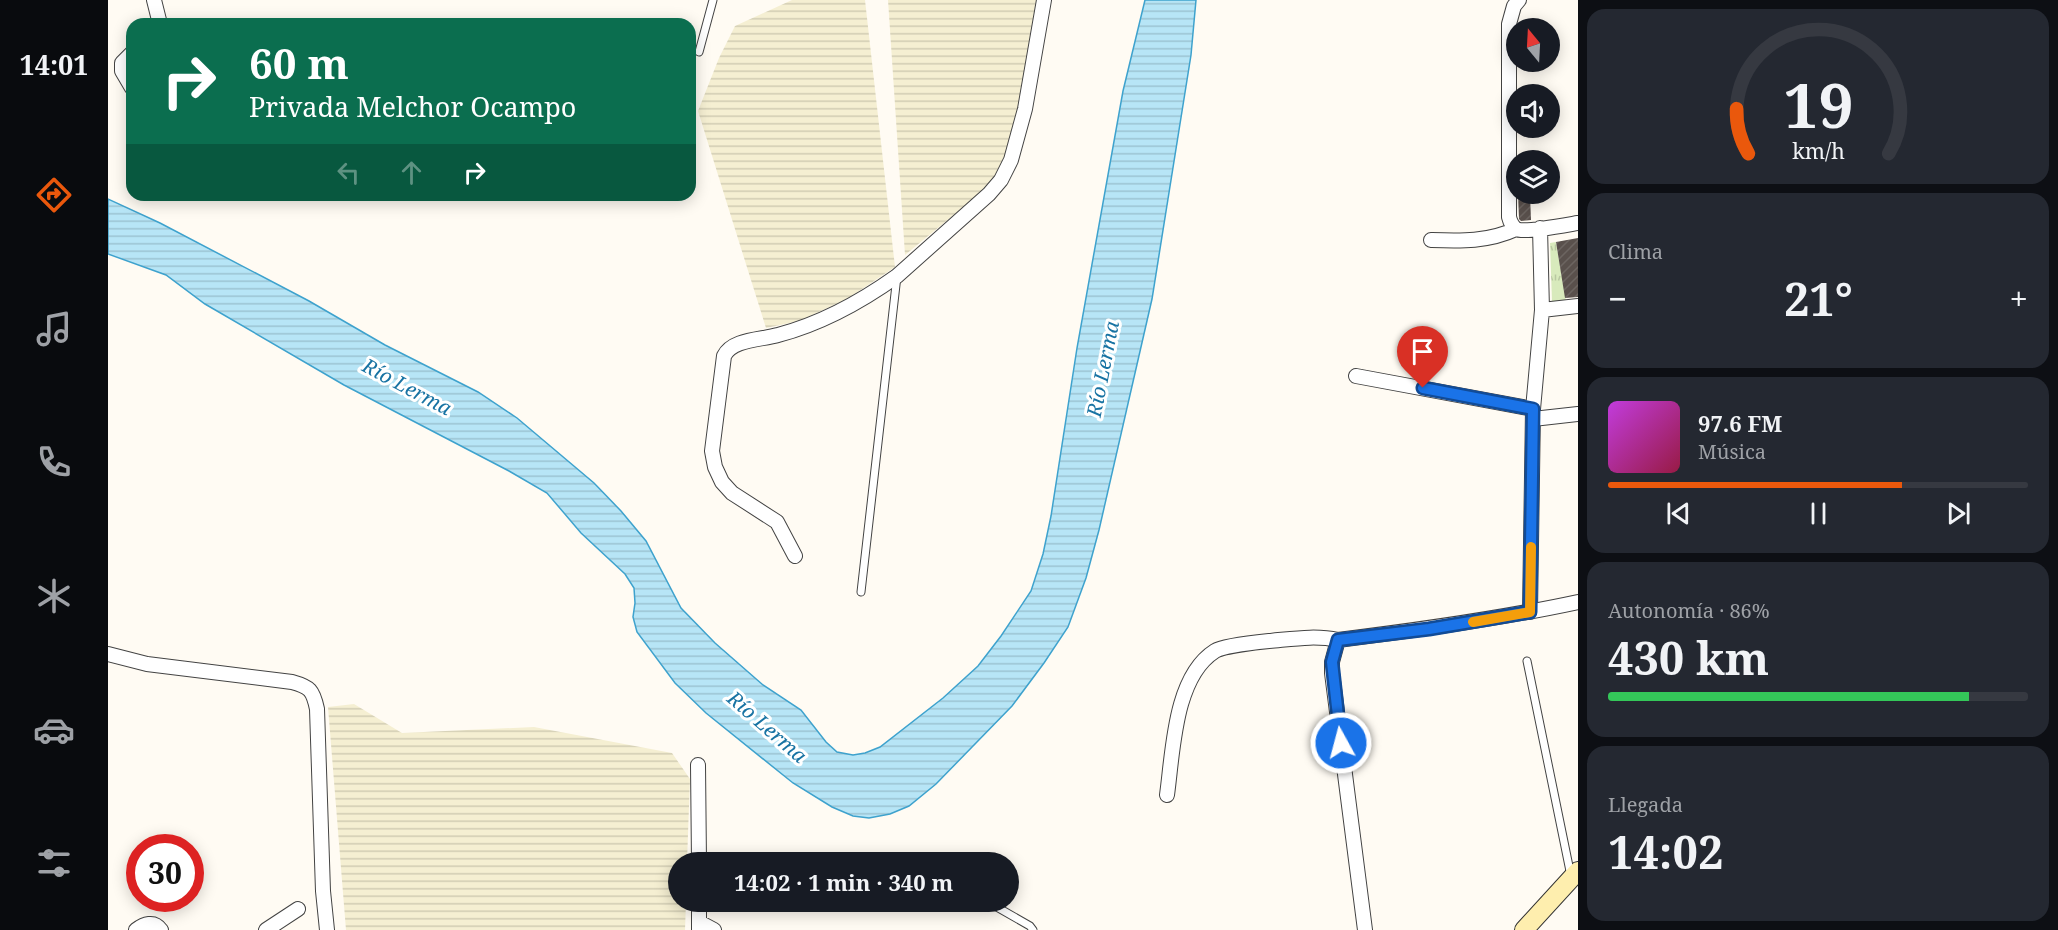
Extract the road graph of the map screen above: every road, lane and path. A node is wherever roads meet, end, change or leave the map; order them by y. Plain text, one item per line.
1 (154, 0) edge
2 (713, 0) edge
3 (1044, 0) edge
4 (1519, 0) edge
5 (158, 18) edge
6 (699, 52) dead end
7 (126, 59) edge
8 (126, 78) edge
9 (1578, 223) edge
10 (1540, 228) junction
11 (1516, 229) junction
12 (1431, 240) dead end
13 (897, 276) junction
14 (1578, 306) edge
15 (1542, 310) junction
16 (1356, 376) dead end
17 (1533, 414) junction
18 (1578, 414) edge
19 (795, 556) dead end
20 (861, 592) dead end
21 (1578, 602) edge
22 (1530, 612) junction
23 (1338, 640) junction
24 (108, 654) edge
25 (1527, 661) dead end
26 (698, 765) dead end
27 (1167, 795) dead end
28 (699, 852) edge
29 (1575, 874) edge
30 (298, 909) dead end
31 (1006, 912) edge
32 (699, 926) edge
33 (136, 930) edge
34 (161, 930) edge
35 (266, 930) edge
36 (327, 930) edge
37 (714, 930) edge
38 (1033, 930) edge
39 (1365, 930) edge
40 (1524, 930) edge

1 - 5 street
2 - 6 lane
3 - 13 street
4 - 11 street
7 - 8 street
9 - 10 street
10 - 11 street
10 - 15 street
11 - 12 street
13 - 19 street
13 - 20 lane
14 - 15 street
15 - 17 street
16 - 17 street
17 - 18 street
17 - 22 street
21 - 22 street
22 - 23 street
23 - 27 street
23 - 39 street
24 - 36 street
25 - 29 lane
26 - 28 street
29 - 40 main road
30 - 35 street
31 - 38 lane
32 - 37 street
33 - 34 street

